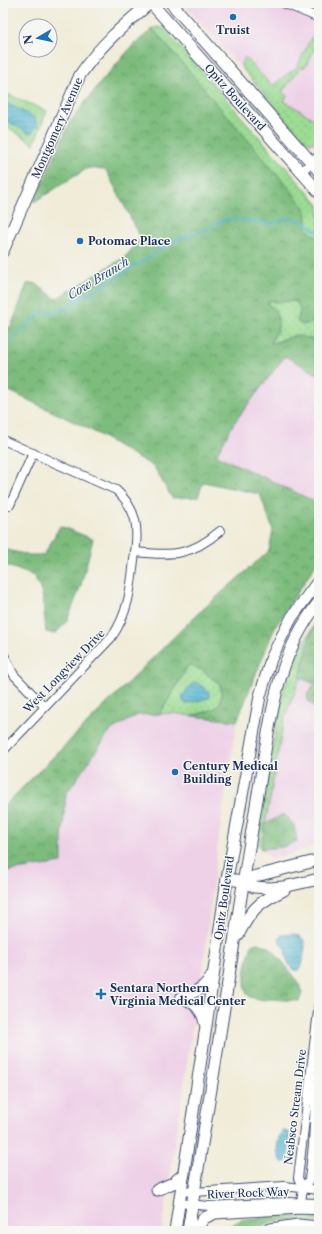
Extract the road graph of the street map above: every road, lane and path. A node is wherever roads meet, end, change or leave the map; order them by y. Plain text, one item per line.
1 (150, 3) edge
2 (171, 3) edge
3 (283, 3) edge
4 (319, 18) edge
5 (317, 164) edge
6 (301, 172) junction
7 (319, 192) edge
8 (4, 244) edge
9 (3, 440) edge
10 (34, 453) junction
11 (10, 505) dead end
12 (220, 531) dead end
13 (135, 552) junction
14 (319, 580) edge
15 (319, 602) edge
16 (3, 653) edge
17 (45, 707) junction
18 (3, 751) edge
19 (319, 860) edge
20 (227, 879) junction
21 (319, 879) edge
22 (243, 881) junction
23 (294, 885) junction
24 (235, 941) junction
25 (214, 966) junction
26 (319, 1004) edge
27 (206, 1026) junction
28 (319, 1068) edge
29 (184, 1174) junction
30 (303, 1188) junction
31 (157, 1190) dead end
32 (319, 1190) edge
33 (181, 1191) junction
34 (194, 1192) junction
35 (302, 1202) junction
36 (179, 1203) junction
37 (319, 1203) edge
38 (192, 1205) junction
39 (319, 1209) edge
40 (319, 1229) edge
41 (175, 1231) edge
42 (188, 1231) edge
43 (195, 1231) edge
44 (271, 1231) edge

1 - 6 main road, Opitz Boulevard
1 - 8 main road, Montgomery Avenue
2 - 5 main road, Opitz Boulevard
3 - 4 street
5 - 6 street
6 - 7 main road, Opitz Boulevard
9 - 10 street, West Longview Drive
10 - 11 street
10 - 13 street, West Longview Drive
12 - 13 street
13 - 17 street, West Longview Drive
14 - 20 main road, Opitz Boulevard
15 - 22 main road, Opitz Boulevard
16 - 17 street
17 - 18 street, West Longview Drive
19 - 22 main road
20 - 22 main road
20 - 25 main road, Opitz Boulevard
21 - 23 main road
22 - 23 main road
22 - 24 main road, Opitz Boulevard
23 - 24 main road
24 - 34 main road, Opitz Boulevard
25 - 27 main road, Opitz Boulevard
25 - 27 main road
26 - 30 street, Neabsco Stream Drive
27 - 29 main road, Opitz Boulevard
28 - 30 street, Neabsco Stream Drive
29 - 31 main road
29 - 33 main road, Opitz Boulevard
30 - 32 street, River Rock Way
30 - 34 street, River Rock Way
30 - 35 street, Neabsco Stream Drive
33 - 34 street, River Rock Way
33 - 36 main road, Opitz Boulevard
34 - 38 main road, Opitz Boulevard
35 - 37 street, River Rock Way
35 - 38 street, River Rock Way
36 - 38 street, River Rock Way
36 - 41 main road, Opitz Boulevard
38 - 42 main road, Opitz Boulevard
39 - 43 main road
40 - 44 highway

